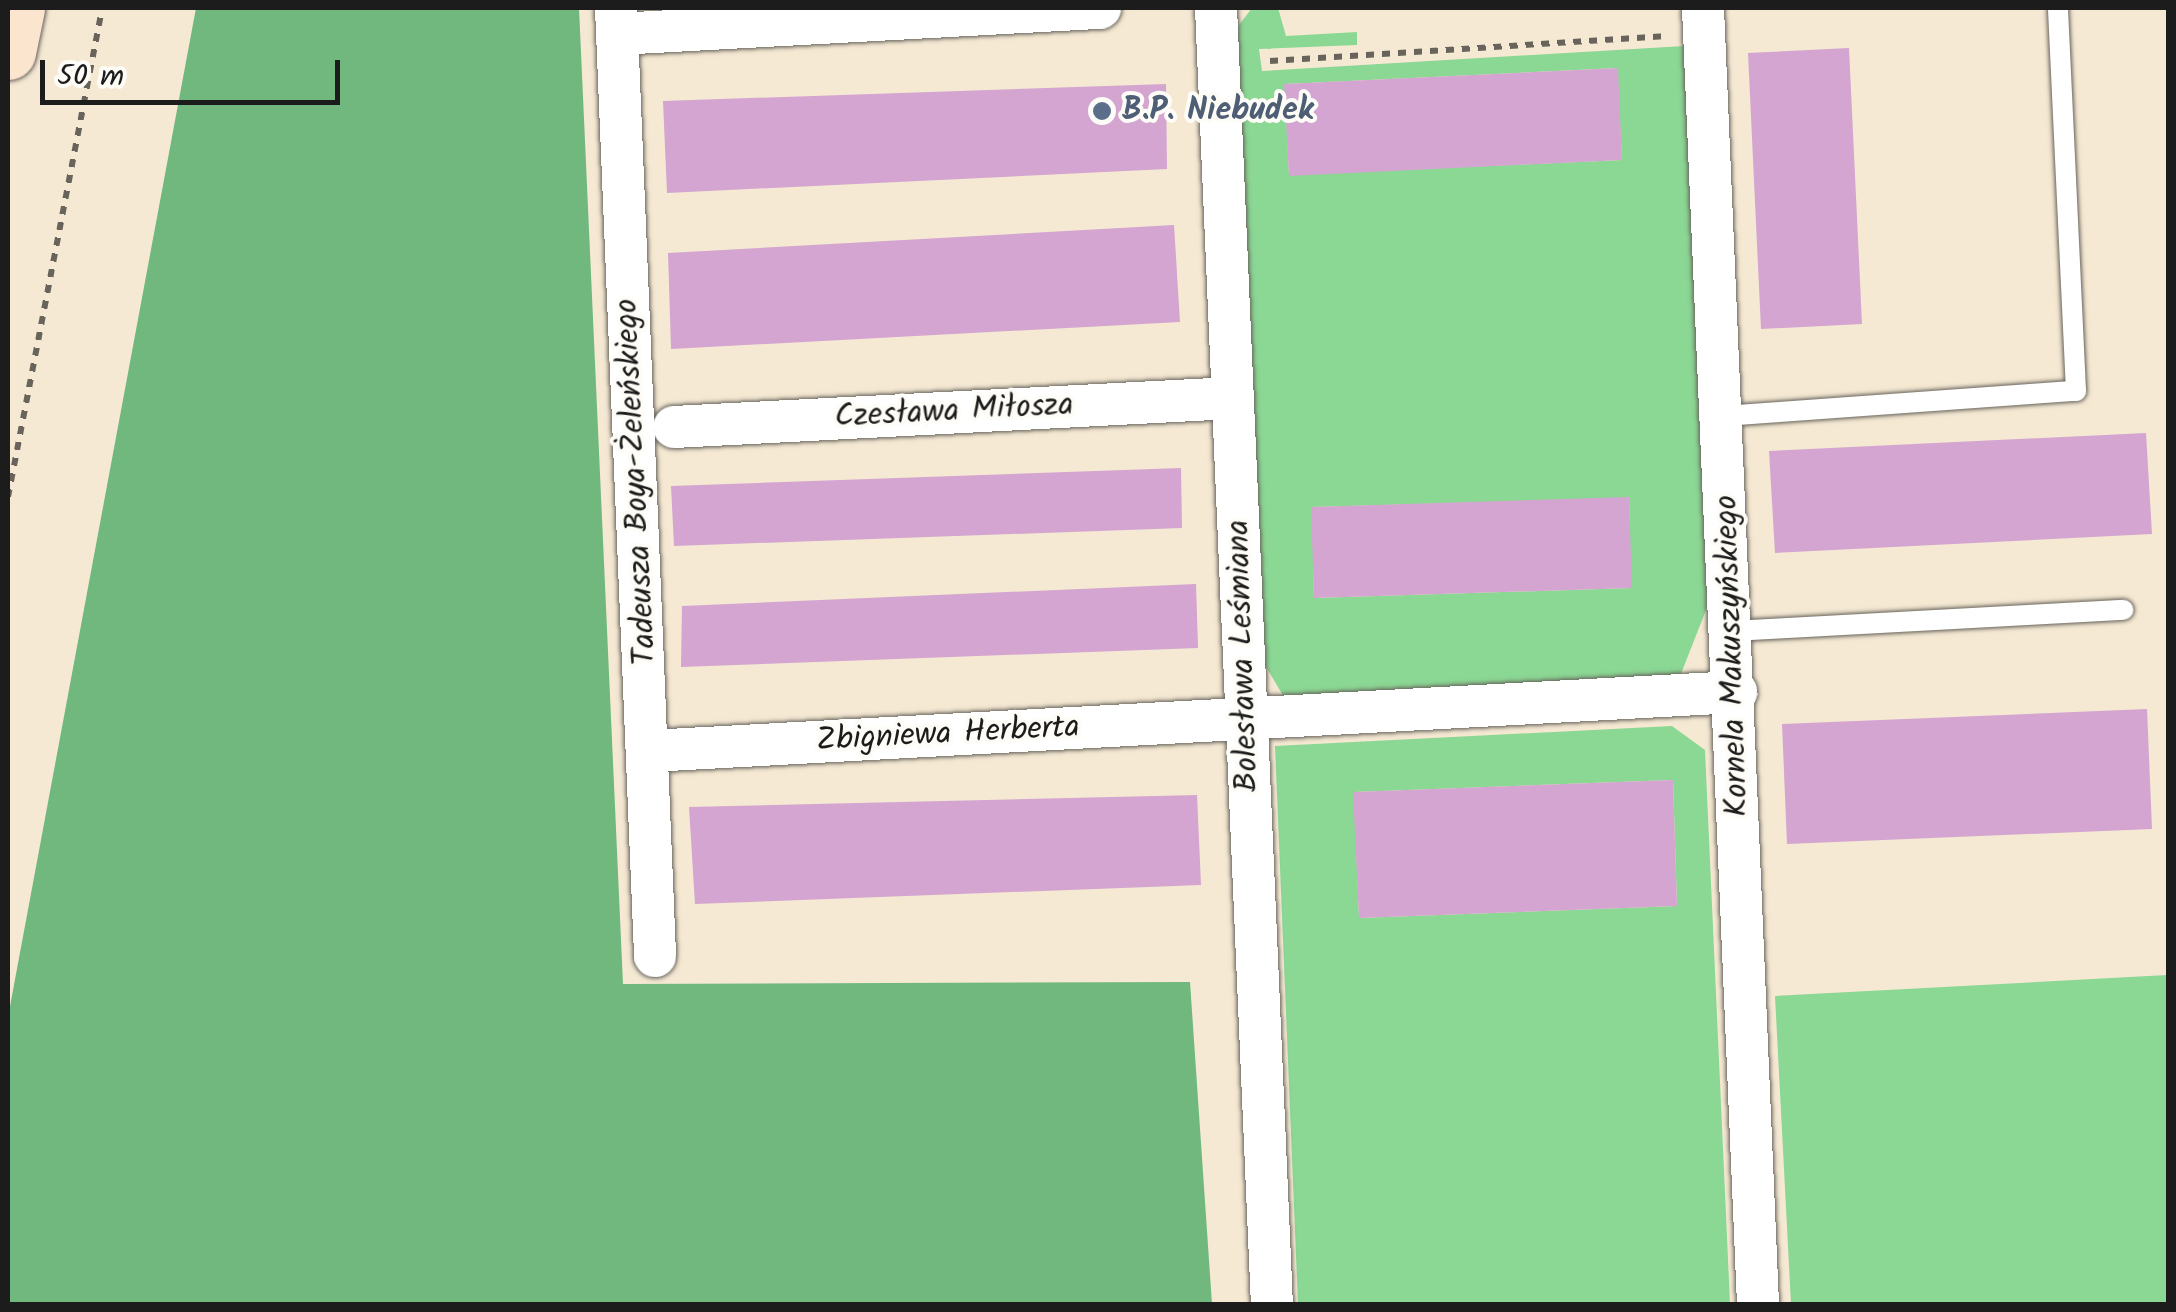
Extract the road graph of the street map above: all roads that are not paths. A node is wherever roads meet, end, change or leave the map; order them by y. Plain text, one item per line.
1 (17, 8) edge
2 (1100, 8) edge
3 (1216, 8) edge
4 (2058, 8) edge
5 (616, 21) edge
6 (1704, 21) edge
7 (8, 52) edge
8 (1233, 398) junction
9 (1723, 416) junction
10 (674, 427) dead end
11 (2123, 610) dead end
12 (1733, 630) junction
13 (1736, 692) junction
14 (1246, 720) junction
15 (650, 751) junction
16 (655, 956) dead end
17 (1272, 1304) edge
18 (1758, 1304) edge

1 - 7 main road
2 - 5 street
3 - 8 street, Bolesława Leśmiana
4 - 9 lane
5 - 15 street, Tadeusza Boya-Żeleńskiego
6 - 9 street, Kornela Makuszyńskiego
8 - 10 street, Czesława Miłosza
8 - 14 street, Bolesława Leśmiana
9 - 12 street, Kornela Makuszyńskiego
11 - 12 lane
12 - 13 street, Kornela Makuszyńskiego
13 - 14 street, Zbigniewa Herberta
13 - 18 street, Kornela Makuszyńskiego
14 - 15 street, Zbigniewa Herberta
14 - 17 street, Bolesława Leśmiana
15 - 16 street, Tadeusza Boya-Żeleńskiego

